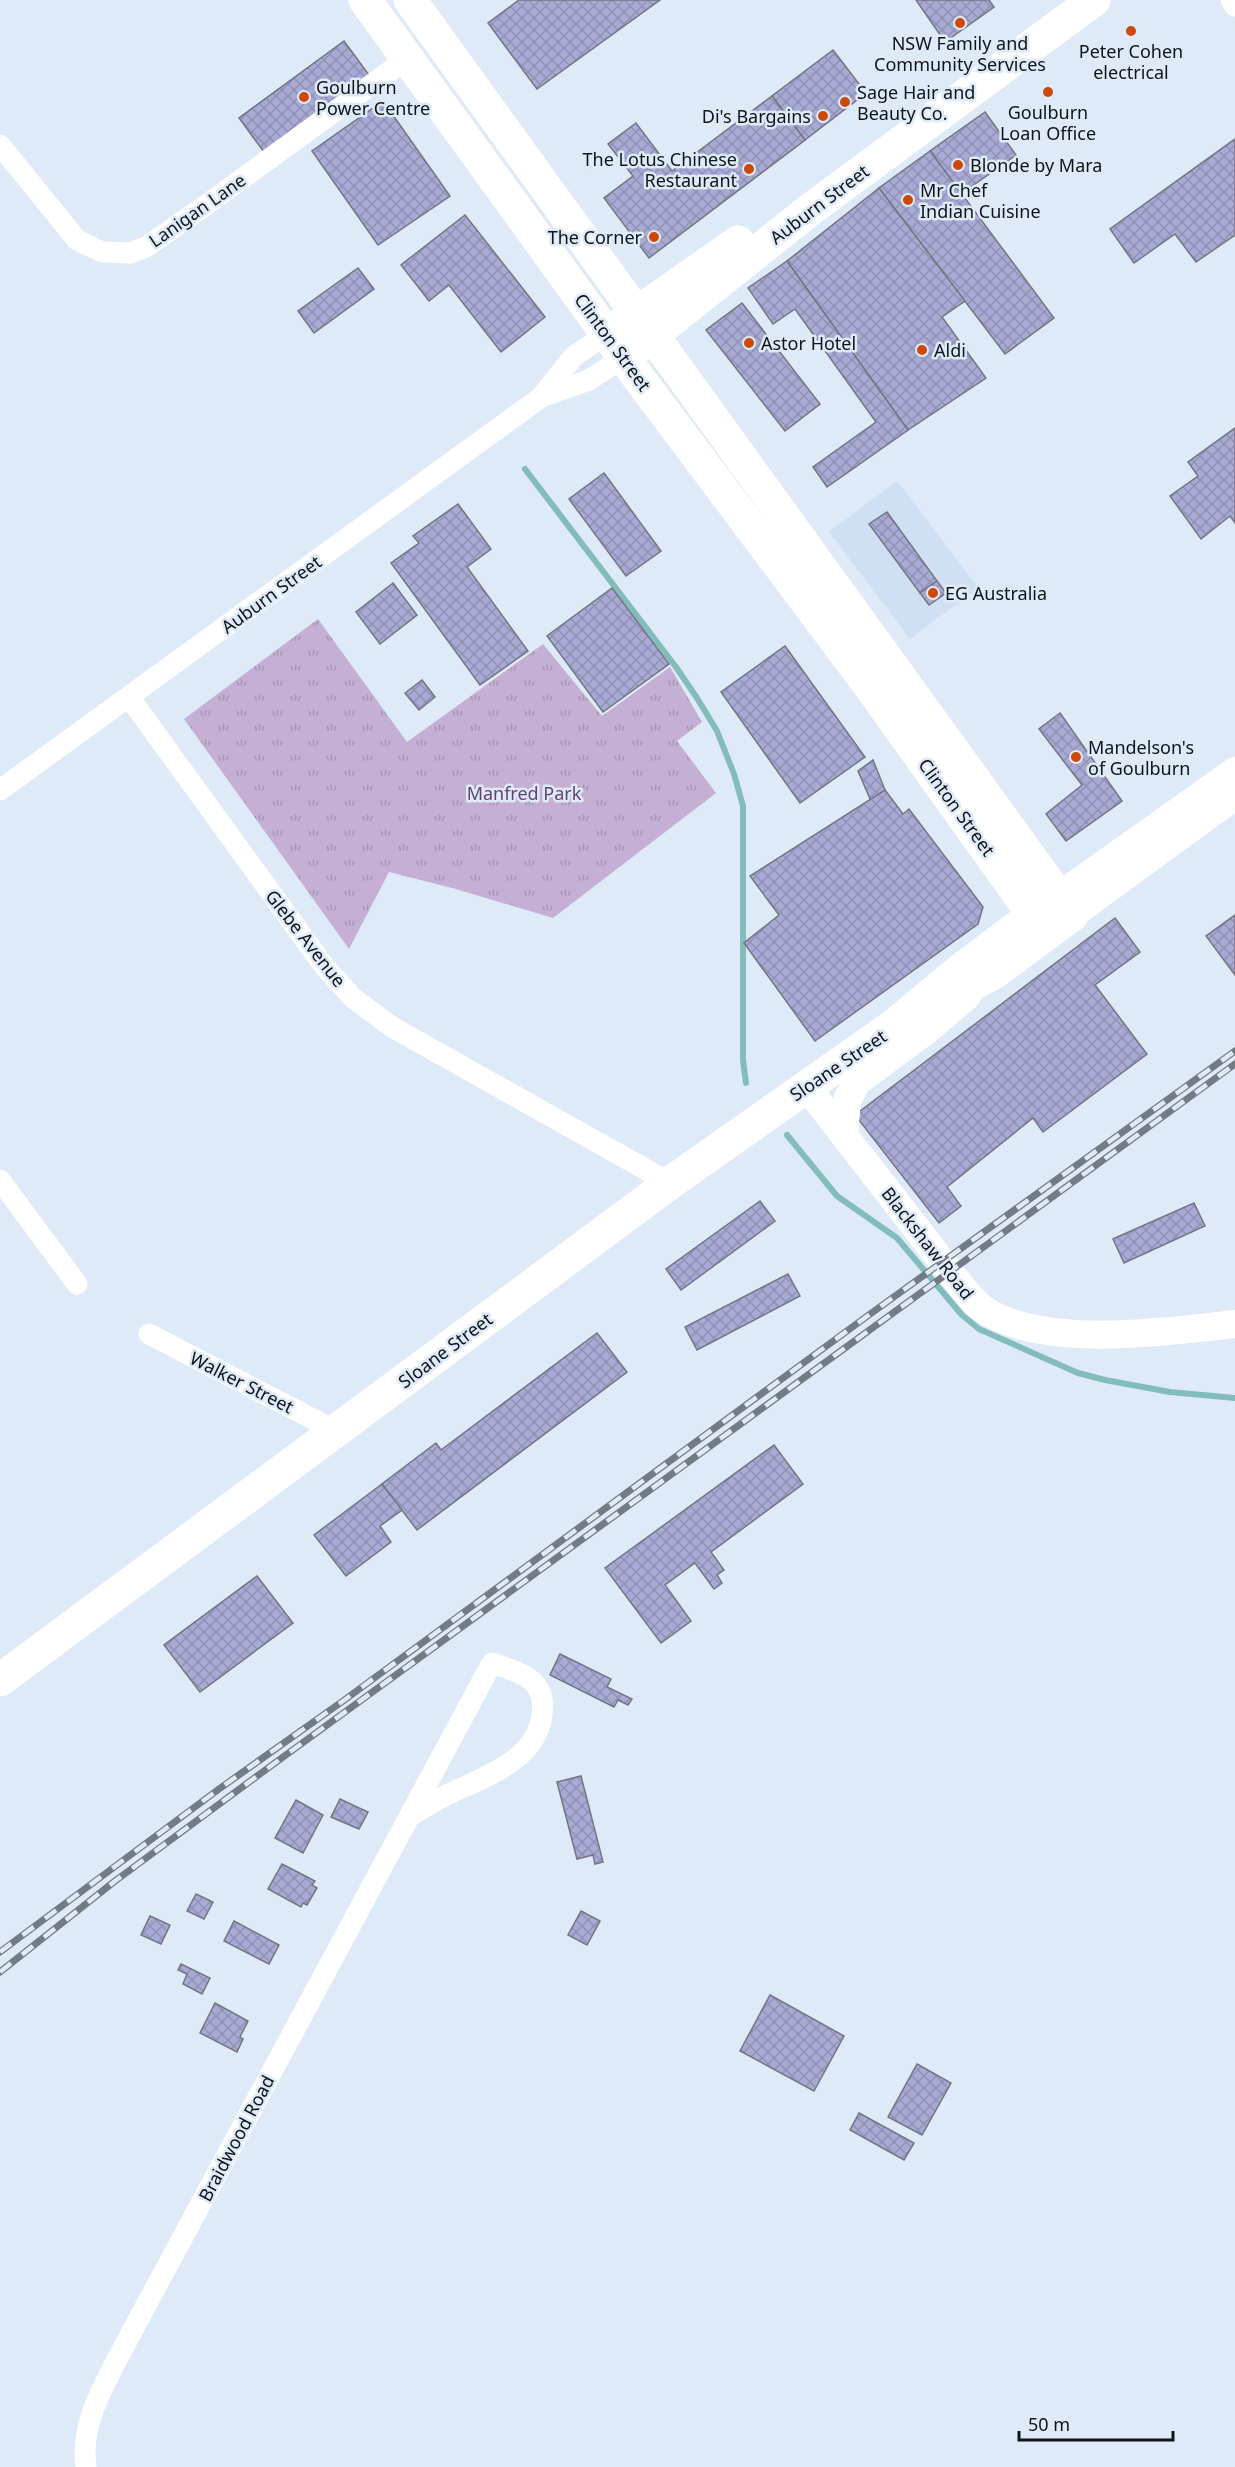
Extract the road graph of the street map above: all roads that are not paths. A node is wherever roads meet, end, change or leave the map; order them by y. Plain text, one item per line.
1 (365, 0) edge
2 (410, 0) edge
3 (1071, 0) edge
4 (1094, 0) edge
5 (1231, 0) edge
6 (1235, 6) edge
7 (408, 58) junction
8 (0, 145) edge
9 (645, 325) junction
10 (615, 346) junction
11 (540, 398) junction
12 (878, 672) junction
13 (129, 697) junction
14 (1235, 771) edge
15 (0, 790) edge
16 (1235, 796) edge
17 (1053, 914) junction
18 (994, 973) junction
19 (893, 1026) junction
20 (806, 1086) junction
21 (844, 1135) junction
22 (0, 1180) edge
23 (670, 1183) junction
24 (77, 1284) dead end
25 (1235, 1324) edge
26 (149, 1334) dead end
27 (336, 1431) junction
28 (0, 1680) edge
29 (409, 1817) junction
30 (86, 2467) edge

1 - 7 main road, Clinton Street
2 - 9 main road, Clinton Street
3 - 9 main road, Auburn Street
4 - 9 main road, Auburn Street
5 - 6 street
7 - 8 street, Lanigan Lane
7 - 10 main road, Clinton Street
9 - 10 main road, Auburn Street
9 - 12 main road, Clinton Street
10 - 11 street, Auburn Street
10 - 11 street, Auburn Street
10 - 12 main road, Clinton Street
11 - 13 street, Auburn Street
12 - 17 main road, Clinton Street
13 - 15 street, Auburn Street
13 - 23 street, Glebe Avenue
14 - 17 street, Sloane Street
16 - 17 street, Sloane Street
17 - 18 main road, Sloane Street
17 - 19 main road, Sloane Street
18 - 19 main road, Sloane Street
18 - 21 street
19 - 20 main road, Sloane Street
20 - 21 street, Blackshaw Road
20 - 23 main road, Sloane Street
21 - 25 street, Blackshaw Road
22 - 24 street
23 - 27 main road, Sloane Street
26 - 27 street, Walker Street
27 - 28 main road, Sloane Street
29 - 29 street, Braidwood Road
29 - 30 street, Braidwood Road

